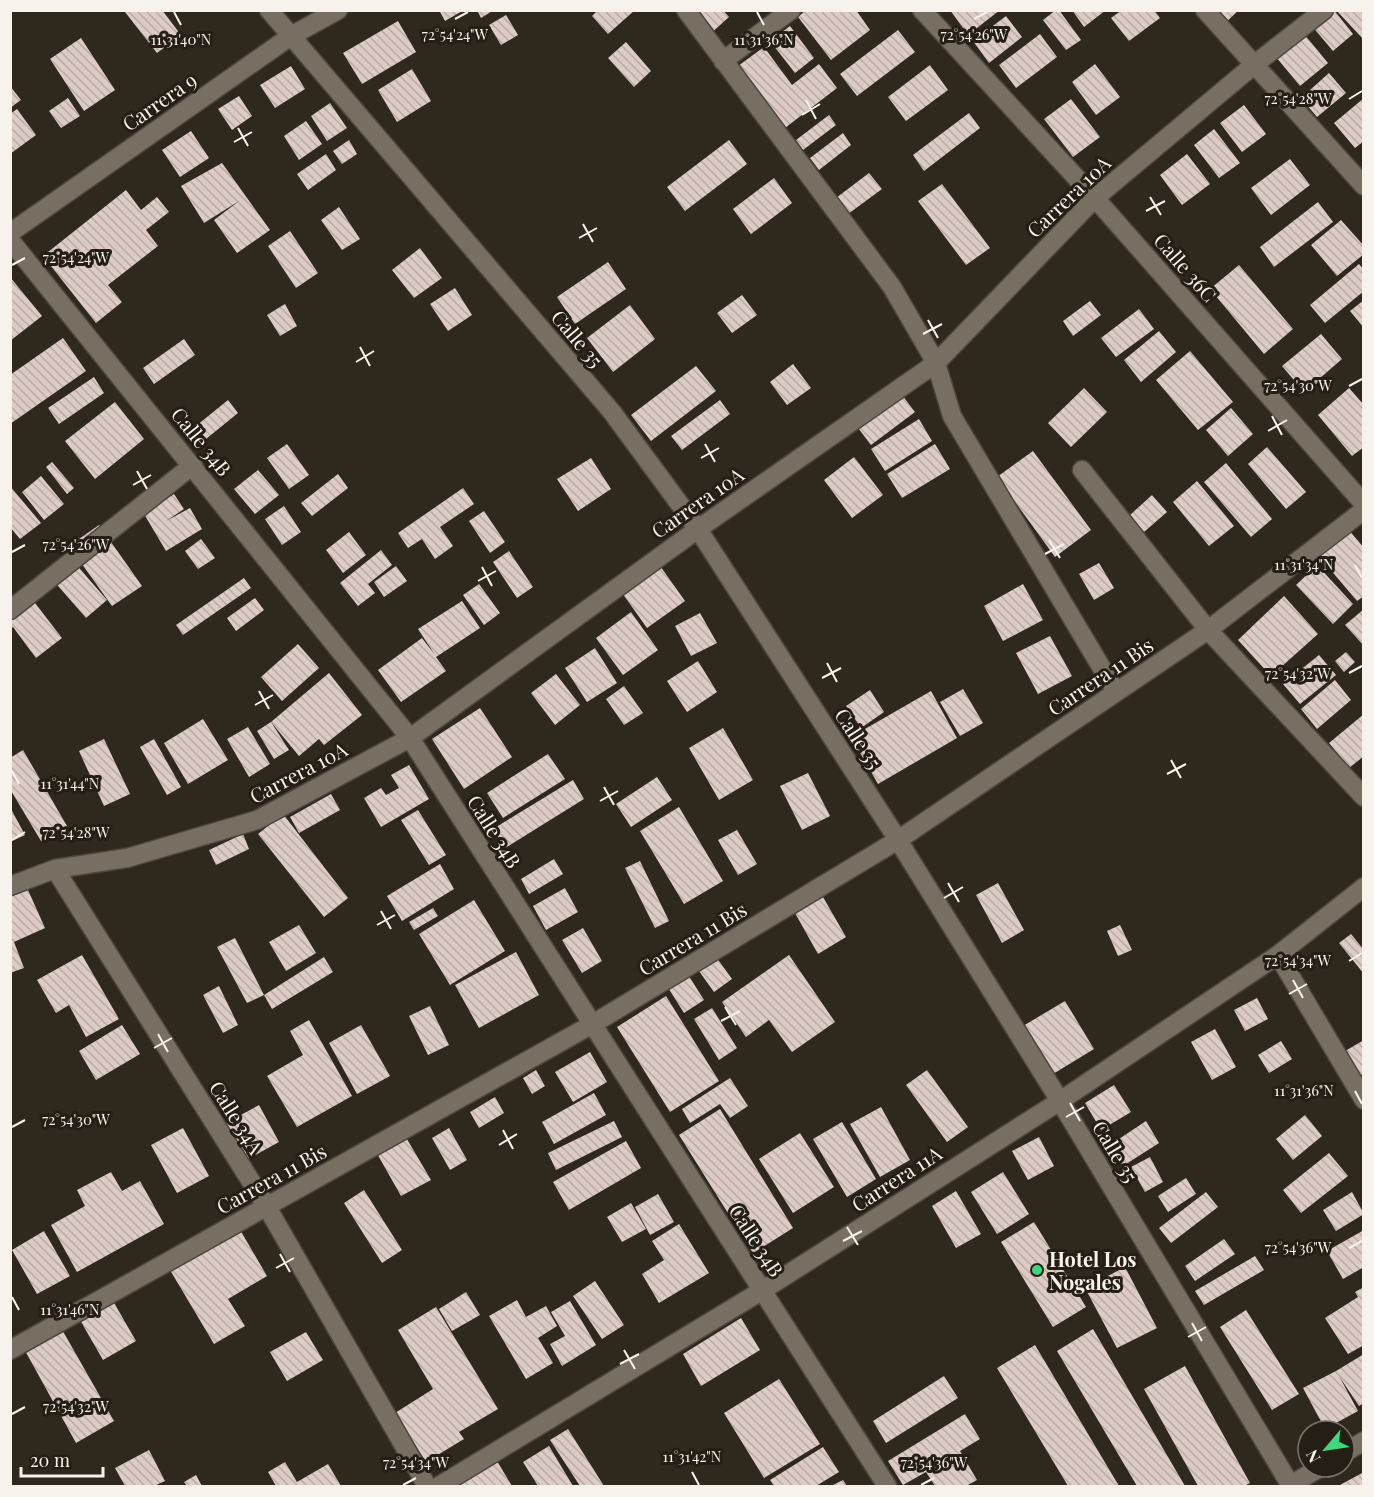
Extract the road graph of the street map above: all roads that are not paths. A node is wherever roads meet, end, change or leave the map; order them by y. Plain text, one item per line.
1 (269, 10) edge
2 (338, 10) edge
3 (686, 10) edge
4 (791, 10) edge
5 (921, 10) edge
6 (1205, 10) edge
7 (1324, 10) edge
8 (291, 36) junction
9 (723, 61) junction
10 (1255, 64) junction
11 (1364, 186) edge
12 (1095, 198) junction
13 (10, 233) edge
14 (10, 240) edge
15 (936, 363) junction
16 (193, 465) junction
17 (1082, 470) dead end
18 (1364, 504) edge
19 (1364, 510) edge
20 (698, 529) junction
21 (10, 610) edge
22 (1208, 630) junction
23 (1116, 692) junction
24 (410, 738) junction
25 (1364, 797) edge
26 (898, 840) junction
27 (56, 869) junction
28 (10, 886) edge
29 (1364, 886) edge
30 (1278, 956) junction
31 (591, 1025) junction
32 (1364, 1100) edge
33 (1060, 1101) junction
34 (267, 1207) junction
35 (763, 1290) junction
36 (12, 1346) edge
37 (427, 1486) edge
38 (439, 1486) edge
39 (887, 1486) edge
40 (1290, 1486) edge

1 - 8 street, Calle 35
2 - 8 street, Carrera 9
3 - 9 street
4 - 9 street
5 - 12 street, Calle 36C
6 - 10 street
7 - 10 street, Carrera 10A
8 - 13 street, Carrera 9
8 - 20 street, Calle 35
9 - 15 street
10 - 11 street
10 - 12 street, Carrera 10A
12 - 15 street, Carrera 10A
12 - 18 street, Calle 36C
14 - 16 street, Calle 34B
15 - 20 street, Carrera 10A
15 - 23 street
16 - 21 street
16 - 24 street, Calle 34B
17 - 22 street
19 - 22 street, Carrera 11 Bis
20 - 24 street, Carrera 10A
20 - 26 street, Calle 35
22 - 23 street, Carrera 11 Bis
22 - 25 street
23 - 26 street, Carrera 11 Bis
24 - 27 street, Carrera 10A
24 - 31 street, Calle 34B
26 - 31 street, Carrera 11 Bis
26 - 33 street, Calle 35
27 - 28 street, Carrera 10A
27 - 34 street, Calle 34A
29 - 30 street, Carrera 11A
30 - 32 street
30 - 33 street, Carrera 11A
31 - 34 street, Carrera 11 Bis
31 - 35 street, Calle 34B
33 - 35 street, Carrera 11A
33 - 40 street, Calle 35
34 - 36 street, Carrera 11 Bis
34 - 37 street, Calle 34A
35 - 38 street, Carrera 11A
35 - 39 street, Calle 34B

